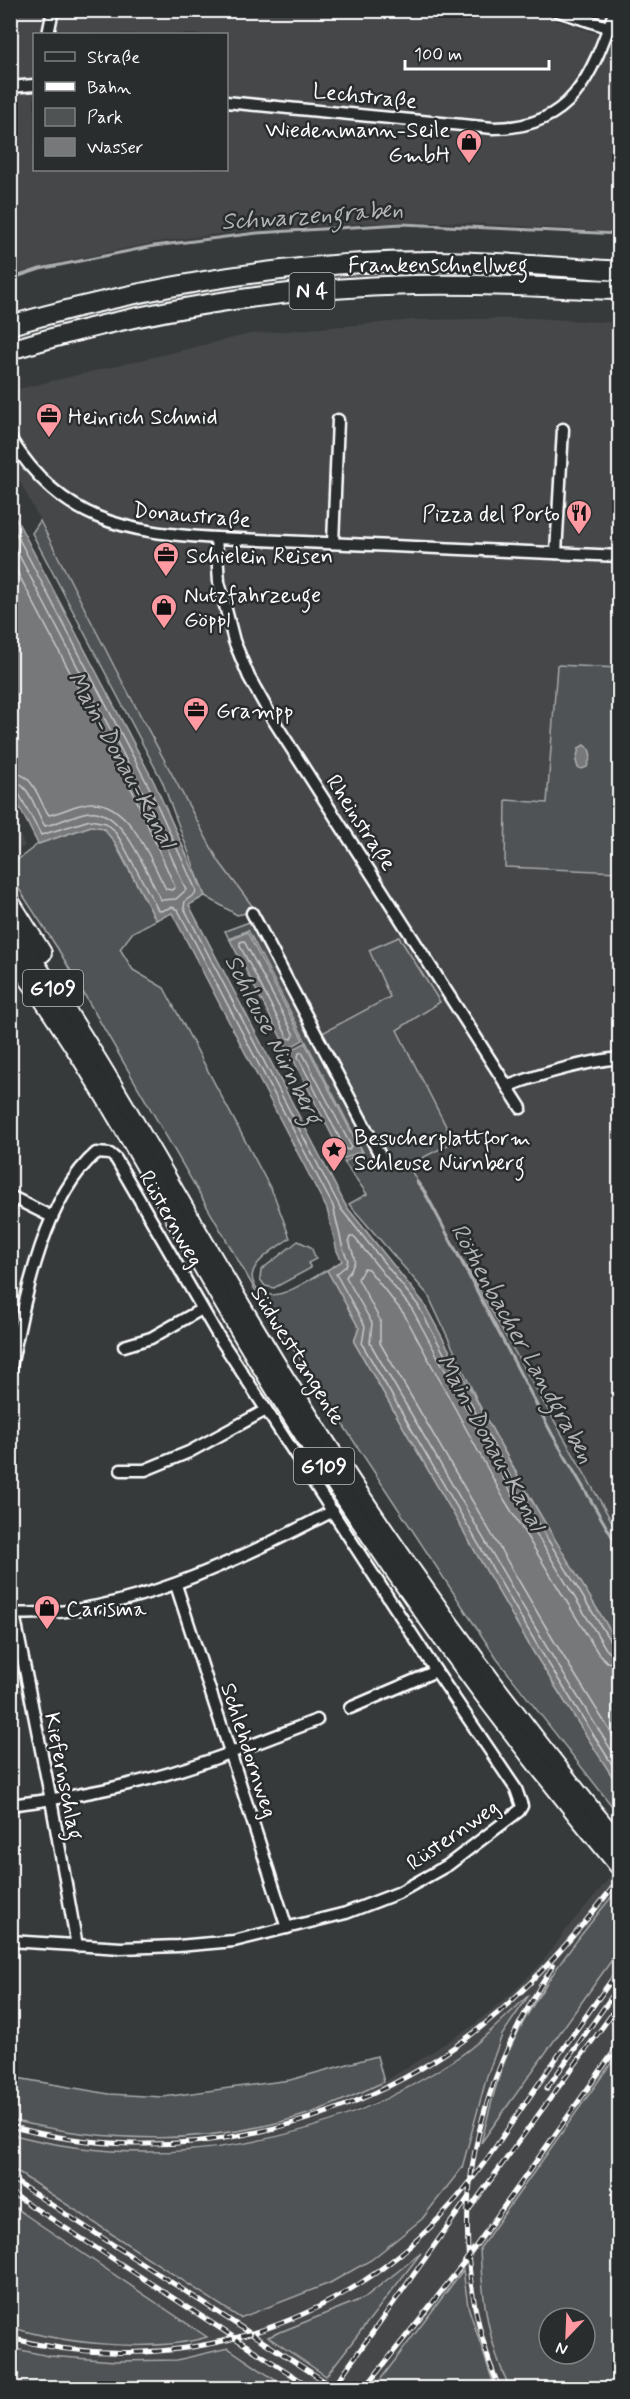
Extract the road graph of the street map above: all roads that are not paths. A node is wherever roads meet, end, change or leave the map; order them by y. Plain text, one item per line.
1 (52, 10) edge
2 (555, 10) edge
3 (615, 10) edge
4 (614, 29) edge
5 (48, 33) edge
6 (33, 86) edge
7 (10, 87) edge
8 (228, 102) edge
9 (570, 268) junction
10 (620, 271) edge
11 (620, 282) edge
12 (620, 290) edge
13 (10, 325) edge
14 (10, 350) edge
15 (338, 420) dead end
16 (563, 429) dead end
17 (10, 438) edge
18 (216, 538) junction
19 (333, 543) junction
20 (556, 553) junction
21 (620, 556) edge
22 (10, 902) edge
23 (252, 913) dead end
24 (10, 928) edge
25 (10, 952) edge
26 (10, 959) edge
27 (27, 976) junction
28 (92, 1050) junction
29 (620, 1058) edge
30 (508, 1086) junction
31 (521, 1108) dead end
32 (381, 1157) dead end
33 (10, 1196) edge
34 (52, 1217) junction
35 (202, 1309) junction
36 (124, 1346) dead end
37 (10, 1372) edge
38 (266, 1410) junction
39 (121, 1470) dead end
40 (333, 1511) junction
41 (176, 1585) junction
42 (12, 1613) edge
43 (436, 1671) junction
44 (350, 1708) dead end
45 (317, 1720) dead end
46 (230, 1753) junction
47 (51, 1800) junction
48 (10, 1805) edge
49 (620, 1845) edge
50 (620, 1867) edge
51 (287, 1928) junction
52 (10, 1941) edge
53 (77, 1946) junction

1 - 5 street
2 - 4 street
3 - 4 street, Lechstraße
4 - 8 street, Lechstraße
6 - 7 street
9 - 10 highway, Frankenschnellweg / N 4
9 - 11 highway, Frankenschnellweg / N 4
9 - 13 highway, Frankenschnellweg / N 4
12 - 14 highway, Frankenschnellweg / N 4
15 - 19 street
16 - 20 street
17 - 18 street, Donaustraße
18 - 19 street, Donaustraße
18 - 30 street, Rheinstraße
19 - 20 street, Donaustraße
20 - 21 street, Donaustraße
22 - 28 highway
23 - 32 street
24 - 28 highway, Südwesttangente / G109
25 - 27 highway, Südwesttangente / G109
26 - 27 highway
27 - 50 highway, Südwesttangente / G109
28 - 49 highway, Südwesttangente / G109
29 - 30 street
30 - 31 street, Rheinstraße
33 - 34 street
34 - 35 street, Rüsternweg
34 - 37 street
35 - 36 street
35 - 38 street, Rüsternweg
38 - 39 street
38 - 40 street, Rüsternweg
40 - 41 street
40 - 43 street, Rüsternweg
41 - 42 street
41 - 46 street, Schlehdornweg
42 - 47 street, Kiefernschlag
43 - 44 street
43 - 51 street, Rüsternweg
45 - 46 street
46 - 47 street
46 - 51 street, Schlehdornweg
47 - 48 street
47 - 53 street, Kiefernschlag
51 - 53 street, Rüsternweg
52 - 53 street, Rüsternweg

